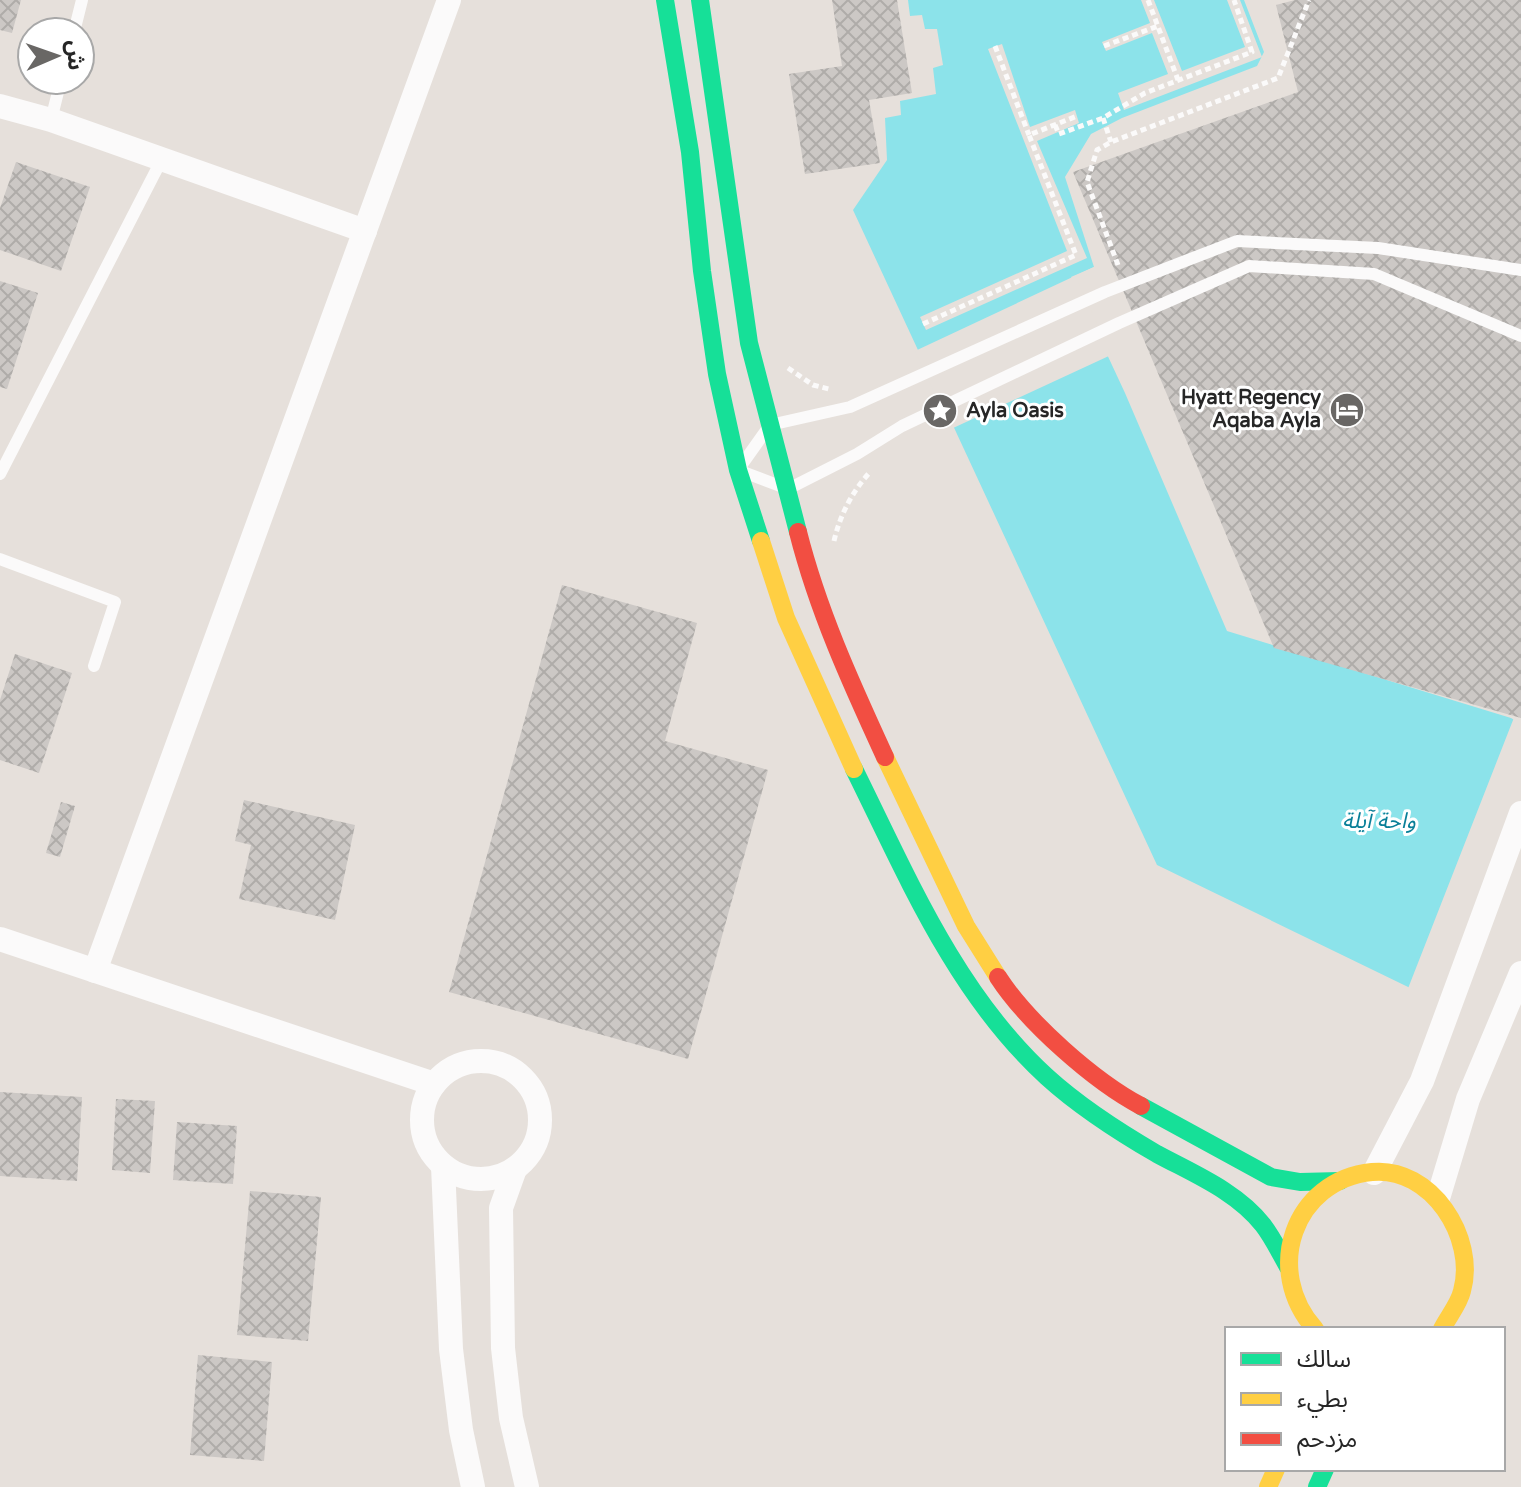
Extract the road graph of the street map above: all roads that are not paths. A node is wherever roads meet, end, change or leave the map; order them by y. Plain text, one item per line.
1 (449, 0) edge
2 (665, 0) edge
3 (700, 0) edge
4 (57, 96) edge
5 (0, 106) edge
6 (51, 120) junction
7 (162, 159) junction
8 (365, 231) junction
9 (737, 266) junction
10 (1521, 270) edge
11 (702, 271) junction
12 (1521, 336) edge
13 (770, 425) junction
14 (738, 470) junction
15 (0, 474) edge
16 (788, 489) junction
17 (0, 559) edge
18 (94, 666) dead end
19 (1521, 813) edge
20 (0, 939) edge
21 (95, 971) junction
22 (1521, 973) edge
23 (434, 1084) junction
24 (443, 1166) junction
25 (515, 1169) junction
26 (1374, 1173) junction
27 (1340, 1181) junction
28 (1439, 1195) junction
29 (1288, 1267) junction
30 (1309, 1326) edge
31 (1444, 1327) edge
32 (473, 1487) edge
33 (527, 1487) edge

1 - 8 street
2 - 11 street
3 - 9 street
4 - 6 lane
5 - 6 street
6 - 7 street
7 - 8 street
7 - 15 lane
8 - 21 street
9 - 11 street
9 - 13 street
10 - 13 lane
11 - 14 street
12 - 16 lane
13 - 14 lane
13 - 16 street
14 - 16 lane
14 - 29 street
16 - 27 street
17 - 18 lane
19 - 26 street
20 - 21 street
21 - 23 street
22 - 28 street
23 - 24 street
23 - 25 street
24 - 25 street
24 - 32 street
25 - 33 street
26 - 27 street
26 - 28 street
27 - 29 street
28 - 31 street
29 - 30 street

